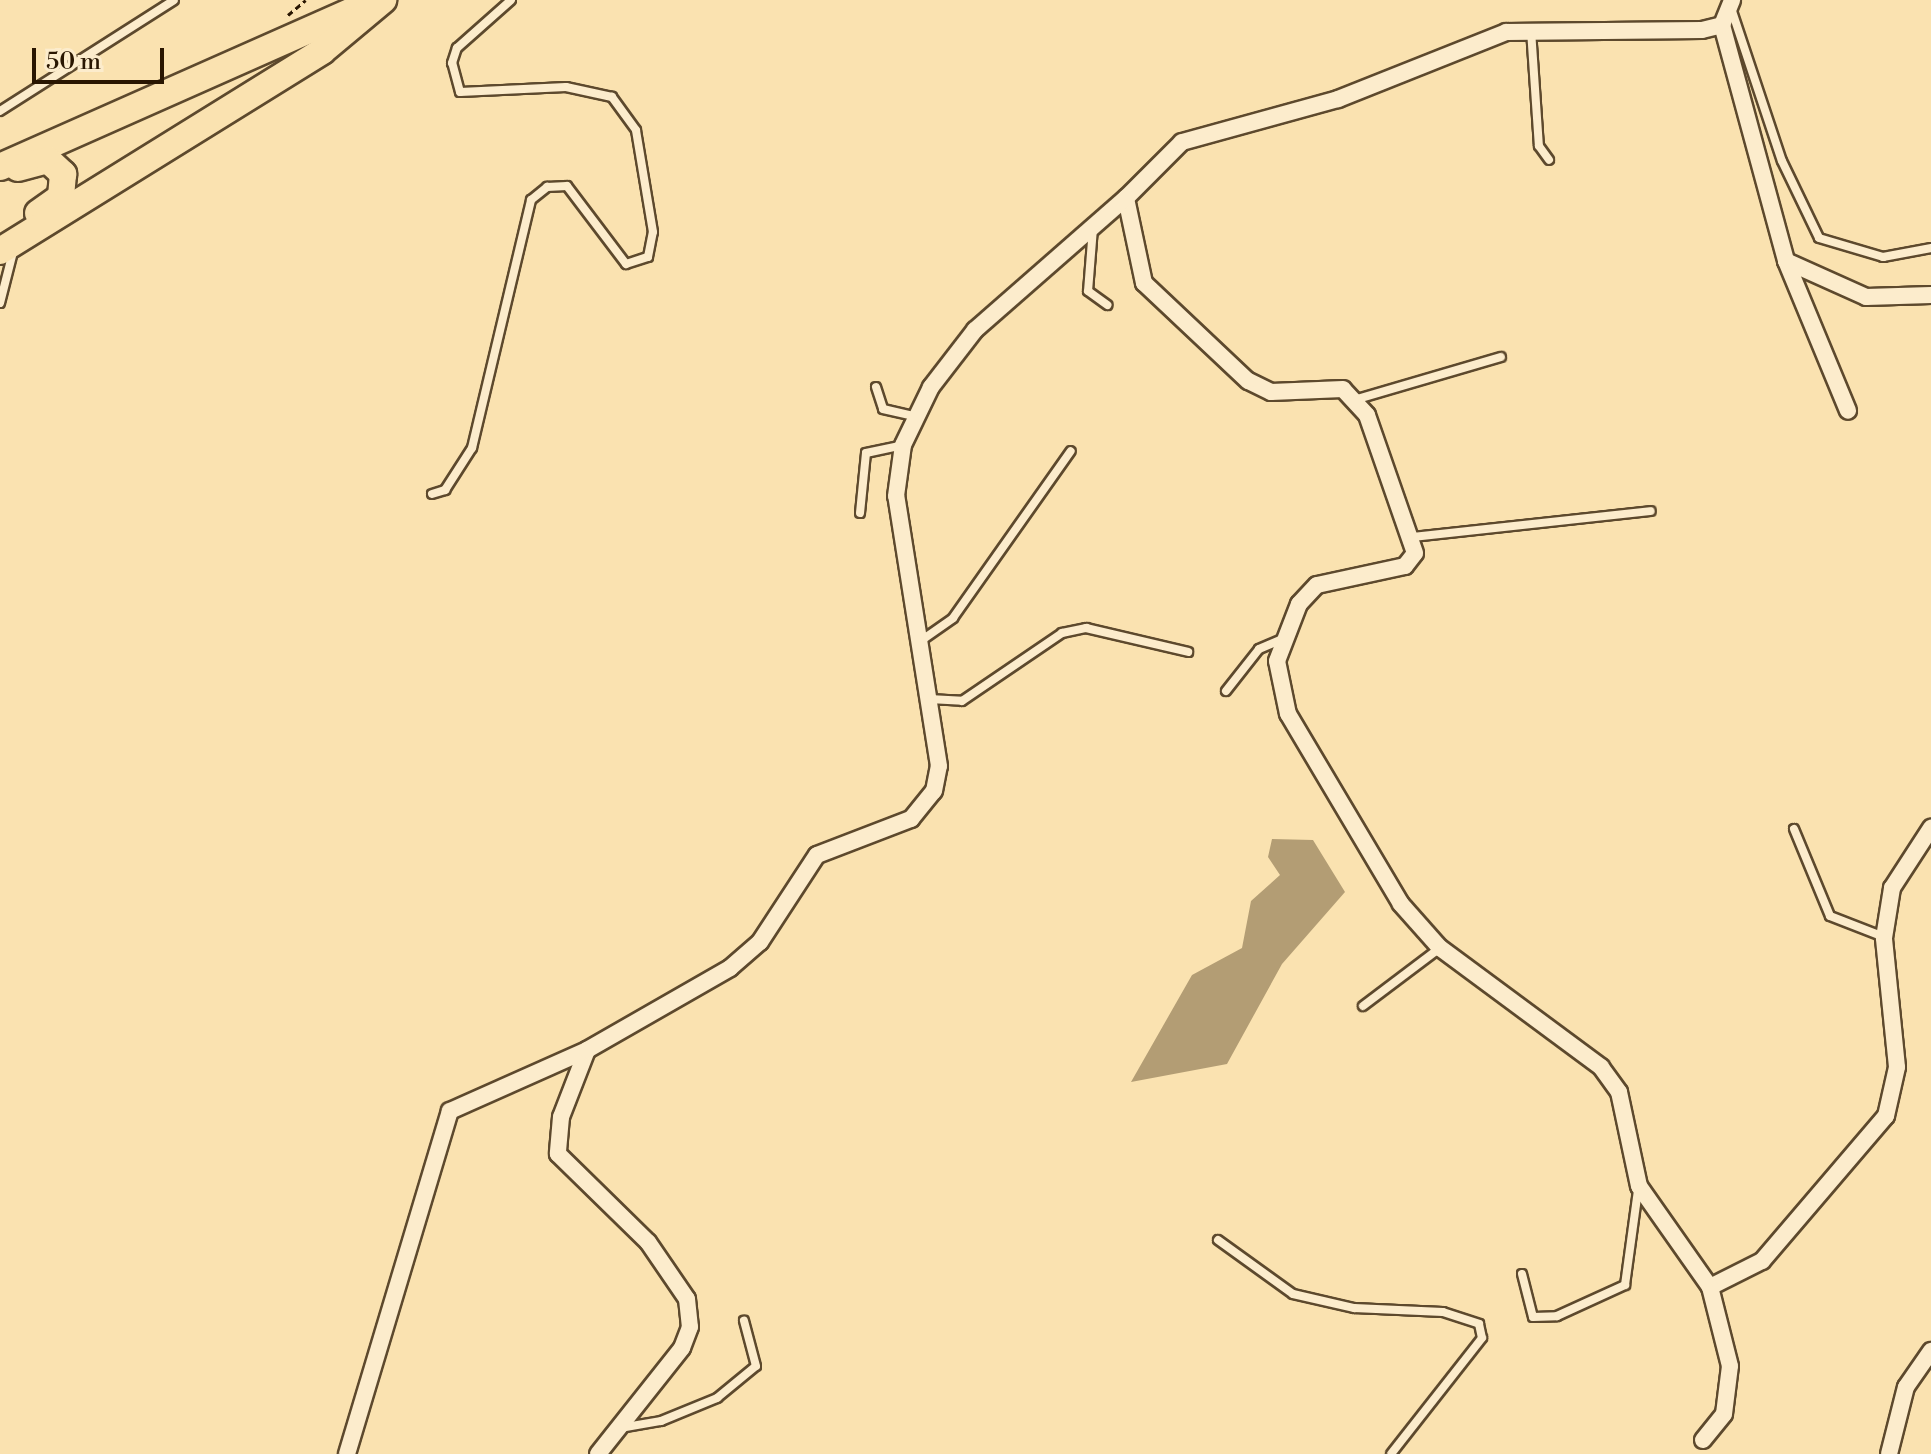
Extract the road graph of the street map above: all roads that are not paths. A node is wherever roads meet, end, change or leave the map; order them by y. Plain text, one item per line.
1 (174, 0) edge
2 (381, 0) edge
3 (511, 0) edge
4 (162, 3) edge
5 (1731, 4) edge
6 (1722, 25) junction
7 (1531, 29) junction
8 (0, 111) edge
9 (1549, 160) dead end
10 (0, 167) edge
11 (0, 178) edge
12 (1126, 198) junction
13 (1093, 227) junction
14 (5, 243) edge
15 (1931, 248) edge
16 (1786, 261) junction
17 (1931, 295) edge
18 (0, 303) edge
19 (1107, 305) dead end
20 (1501, 357) dead end
21 (876, 387) dead end
22 (1354, 400) junction
23 (1848, 411) dead end
24 (914, 416) junction
25 (903, 445) junction
26 (1071, 451) dead end
27 (432, 494) dead end
28 (1651, 511) dead end
29 (860, 513) dead end
30 (1412, 537) junction
31 (922, 640) junction
32 (1280, 640) junction
33 (1188, 652) dead end
34 (1226, 691) dead end
35 (929, 699) junction
36 (1931, 828) edge
37 (1794, 829) dead end
38 (1884, 938) junction
39 (1440, 948) junction
40 (1363, 1006) dead end
41 (587, 1050) junction
42 (1639, 1186) junction
43 (1218, 1240) dead end
44 (1522, 1274) dead end
45 (1710, 1287) junction
46 (744, 1321) dead end
47 (1931, 1351) edge
48 (619, 1428) junction
49 (1703, 1440) dead end
50 (347, 1454) edge
51 (598, 1454) edge
52 (1391, 1454) edge
53 (1889, 1454) edge

1 - 4 lane
2 - 10 main road
2 - 14 main road
3 - 27 lane
4 - 8 lane
5 - 6 street
5 - 15 lane
6 - 7 street
6 - 16 street
7 - 9 lane
7 - 12 street
11 - 14 main road
12 - 13 street
12 - 22 street
13 - 19 lane
13 - 24 street
14 - 18 lane
16 - 17 street
16 - 23 street
20 - 22 lane
21 - 24 lane
22 - 30 street
24 - 25 street
25 - 29 lane
25 - 31 street
26 - 31 lane
28 - 30 lane
30 - 32 street
31 - 35 street
32 - 34 lane
32 - 39 street
33 - 35 lane
35 - 41 street
36 - 38 street
37 - 38 lane
38 - 45 street
39 - 40 lane
39 - 42 street
41 - 48 street
41 - 50 street
42 - 44 lane
42 - 45 street
43 - 52 lane
45 - 49 street
46 - 48 lane
47 - 53 street
48 - 51 street

